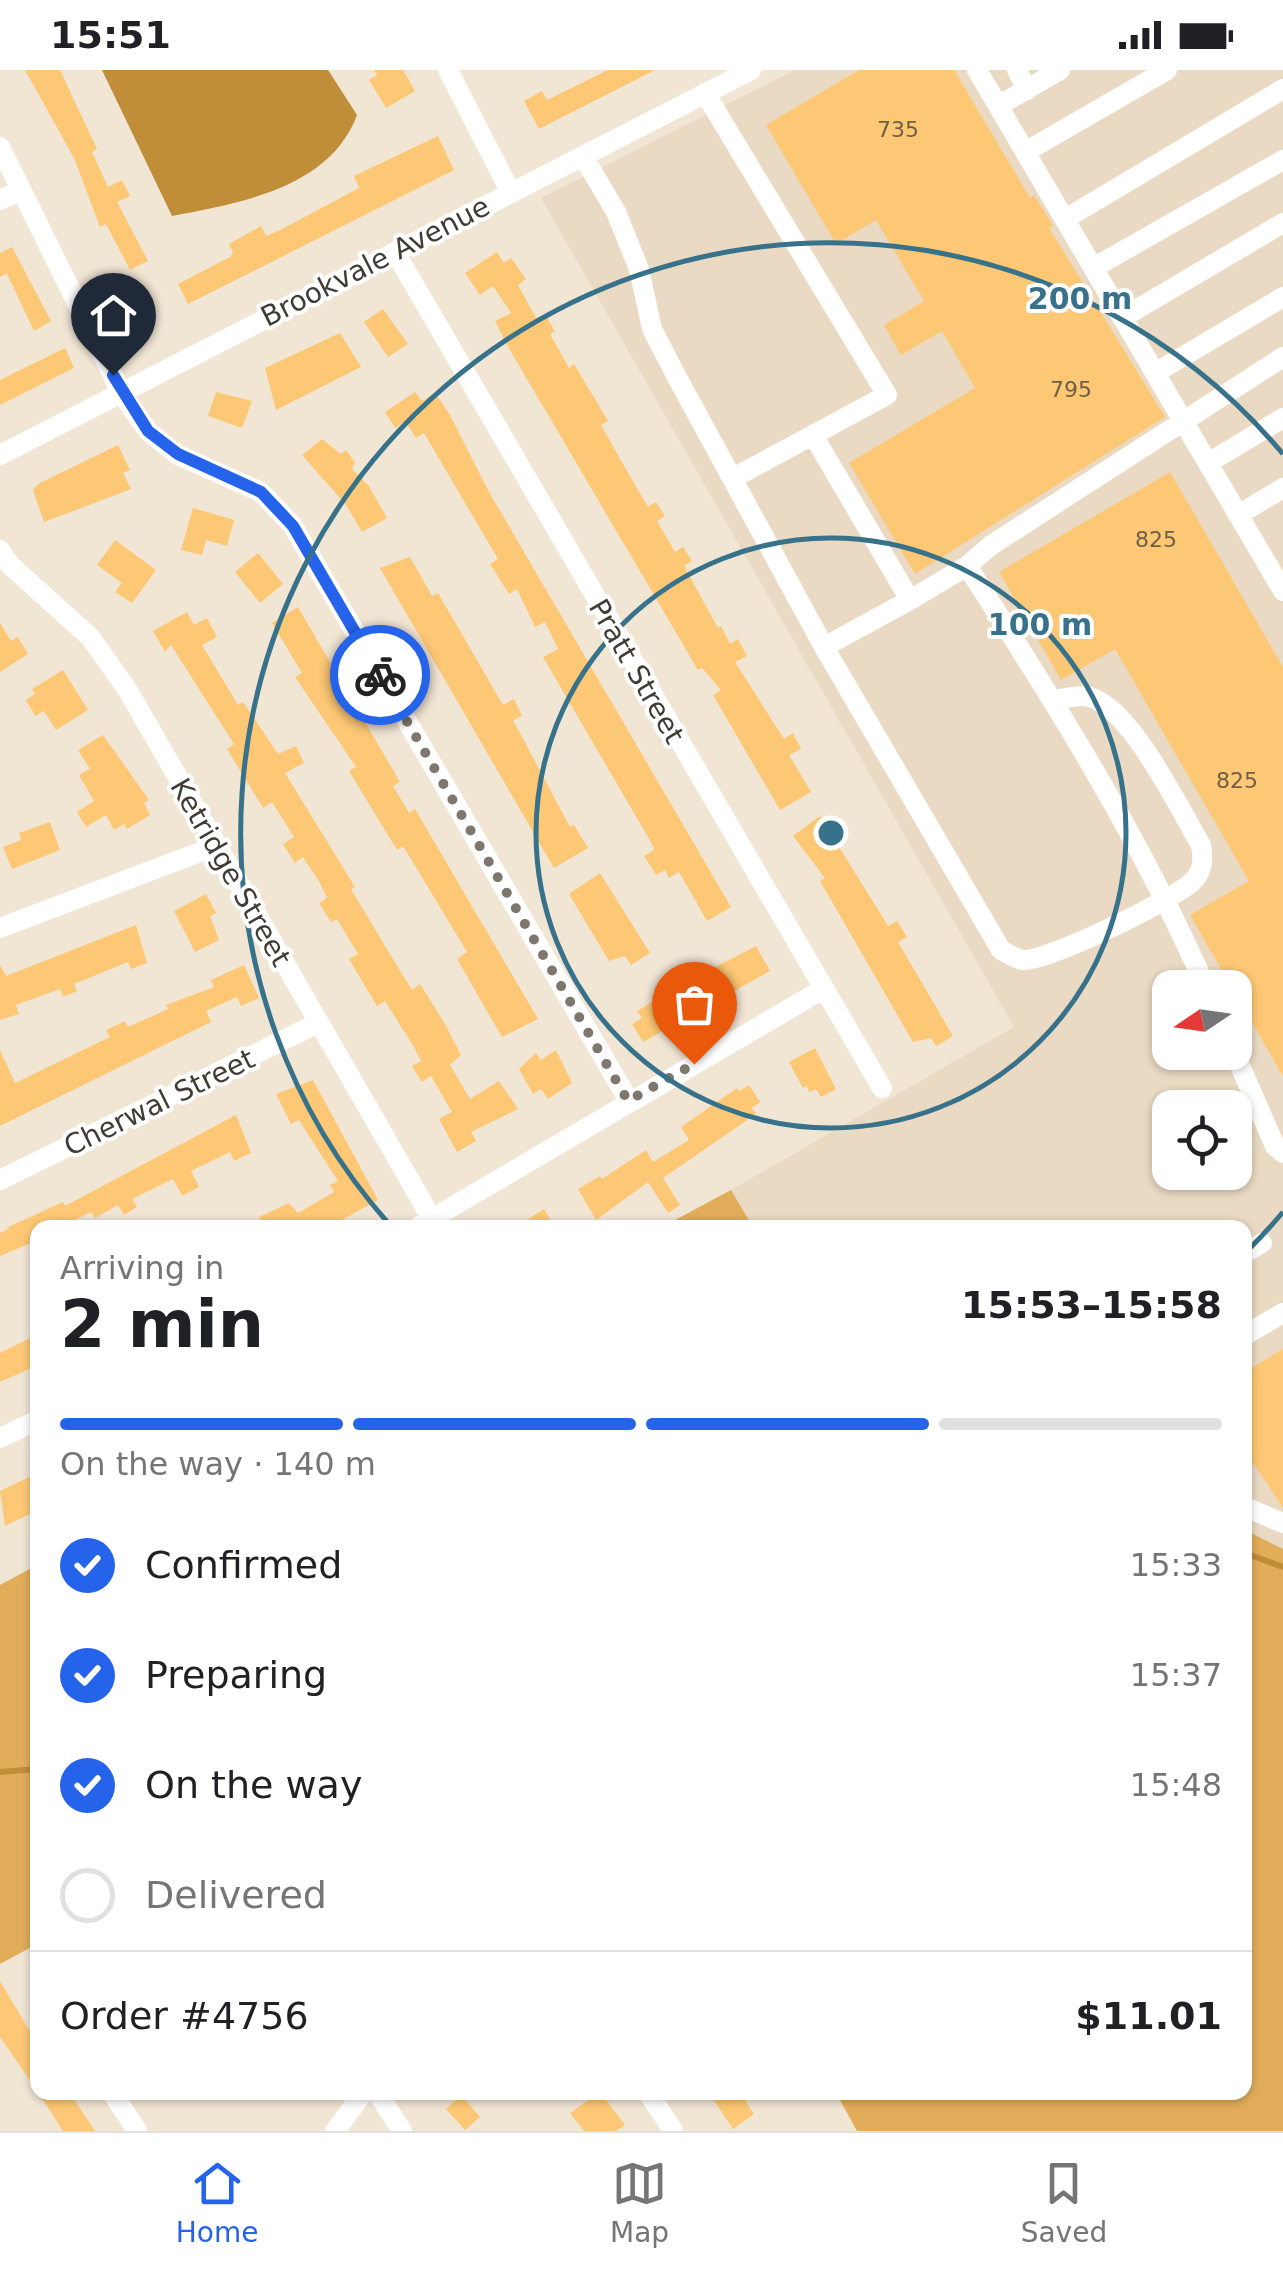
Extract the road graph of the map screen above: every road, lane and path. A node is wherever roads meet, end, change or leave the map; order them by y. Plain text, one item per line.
1 (448, 70) edge
2 (751, 70) edge
3 (977, 70) edge
4 (1017, 70) edge
5 (1060, 70) edge
6 (1167, 70) edge
7 (1283, 89) edge
8 (1027, 90) junction
9 (705, 93) junction
10 (998, 106) junction
11 (0, 147) edge
12 (1025, 152) junction
13 (583, 156) junction
14 (1283, 160) edge
15 (21, 190) junction
16 (510, 192) junction
17 (0, 200) edge
18 (1064, 220) junction
19 (1283, 223) edge
20 (395, 252) junction
21 (1093, 268) junction
22 (1283, 297) edge
23 (1122, 318) junction
24 (1283, 357) edge
25 (1155, 373) junction
26 (122, 394) junction
27 (1283, 418) edge
28 (1182, 419) junction
29 (813, 435) junction
30 (0, 455) edge
31 (1208, 463) junction
32 (732, 478) junction
33 (1283, 488) edge
34 (1238, 515) junction
35 (0, 550) edge
36 (1275, 560) edge
37 (967, 566) junction
38 (1283, 591) edge
39 (910, 600) junction
40 (824, 647) junction
41 (1054, 700) junction
42 (216, 846) junction
43 (1167, 901) junction
44 (0, 928) edge
45 (1198, 970) edge
46 (823, 990) junction
47 (318, 1023) junction
48 (1242, 1070) edge
49 (882, 1088) dead end
50 (628, 1101) junction
51 (1283, 1153) edge
52 (0, 1180) edge
53 (422, 1220) edge
54 (429, 1220) edge
55 (1283, 1313) edge
56 (1252, 1331) edge
57 (30, 1424) edge
58 (0, 1438) edge
59 (1252, 1510) edge
60 (1283, 1522) edge
61 (117, 2100) edge
62 (358, 2100) edge
63 (382, 2100) edge
64 (653, 2100) edge
65 (137, 2131) edge
66 (335, 2131) edge
67 (402, 2131) edge
68 (673, 2131) edge

1 - 16 street
2 - 9 street, Brookvale Avenue
3 - 10 street
4 - 8 street
5 - 8 street
6 - 12 street
7 - 18 street
8 - 10 street
9 - 13 street, Brookvale Avenue
9 - 29 street
10 - 12 street
11 - 15 street
12 - 18 street
13 - 16 street, Brookvale Avenue
13 - 32 street
14 - 21 street
15 - 17 street
15 - 26 street
16 - 20 street, Brookvale Avenue
18 - 21 street
19 - 23 street
20 - 26 street, Brookvale Avenue
20 - 46 street, Pratt Street
21 - 23 street
22 - 25 street
23 - 25 street
24 - 28 street
25 - 28 street
26 - 30 street, Brookvale Avenue
26 - 50 street
27 - 31 street
28 - 31 street
28 - 37 street
29 - 32 street
29 - 39 street
31 - 34 street
32 - 40 street
33 - 34 street
34 - 36 street
35 - 42 street, Ketridge Street
36 - 38 street
37 - 39 street
37 - 41 street
39 - 40 street
40 - 43 street
41 - 43 street
41 - 43 street
42 - 44 street
42 - 47 street, Ketridge Street
43 - 45 street
46 - 49 street, Pratt Street
46 - 50 street
47 - 52 street, Cherwal Street
47 - 53 street, Ketridge Street
48 - 51 street
50 - 54 street
55 - 56 street
57 - 58 street
59 - 60 street
61 - 65 street
62 - 66 street
63 - 67 street
64 - 68 street

